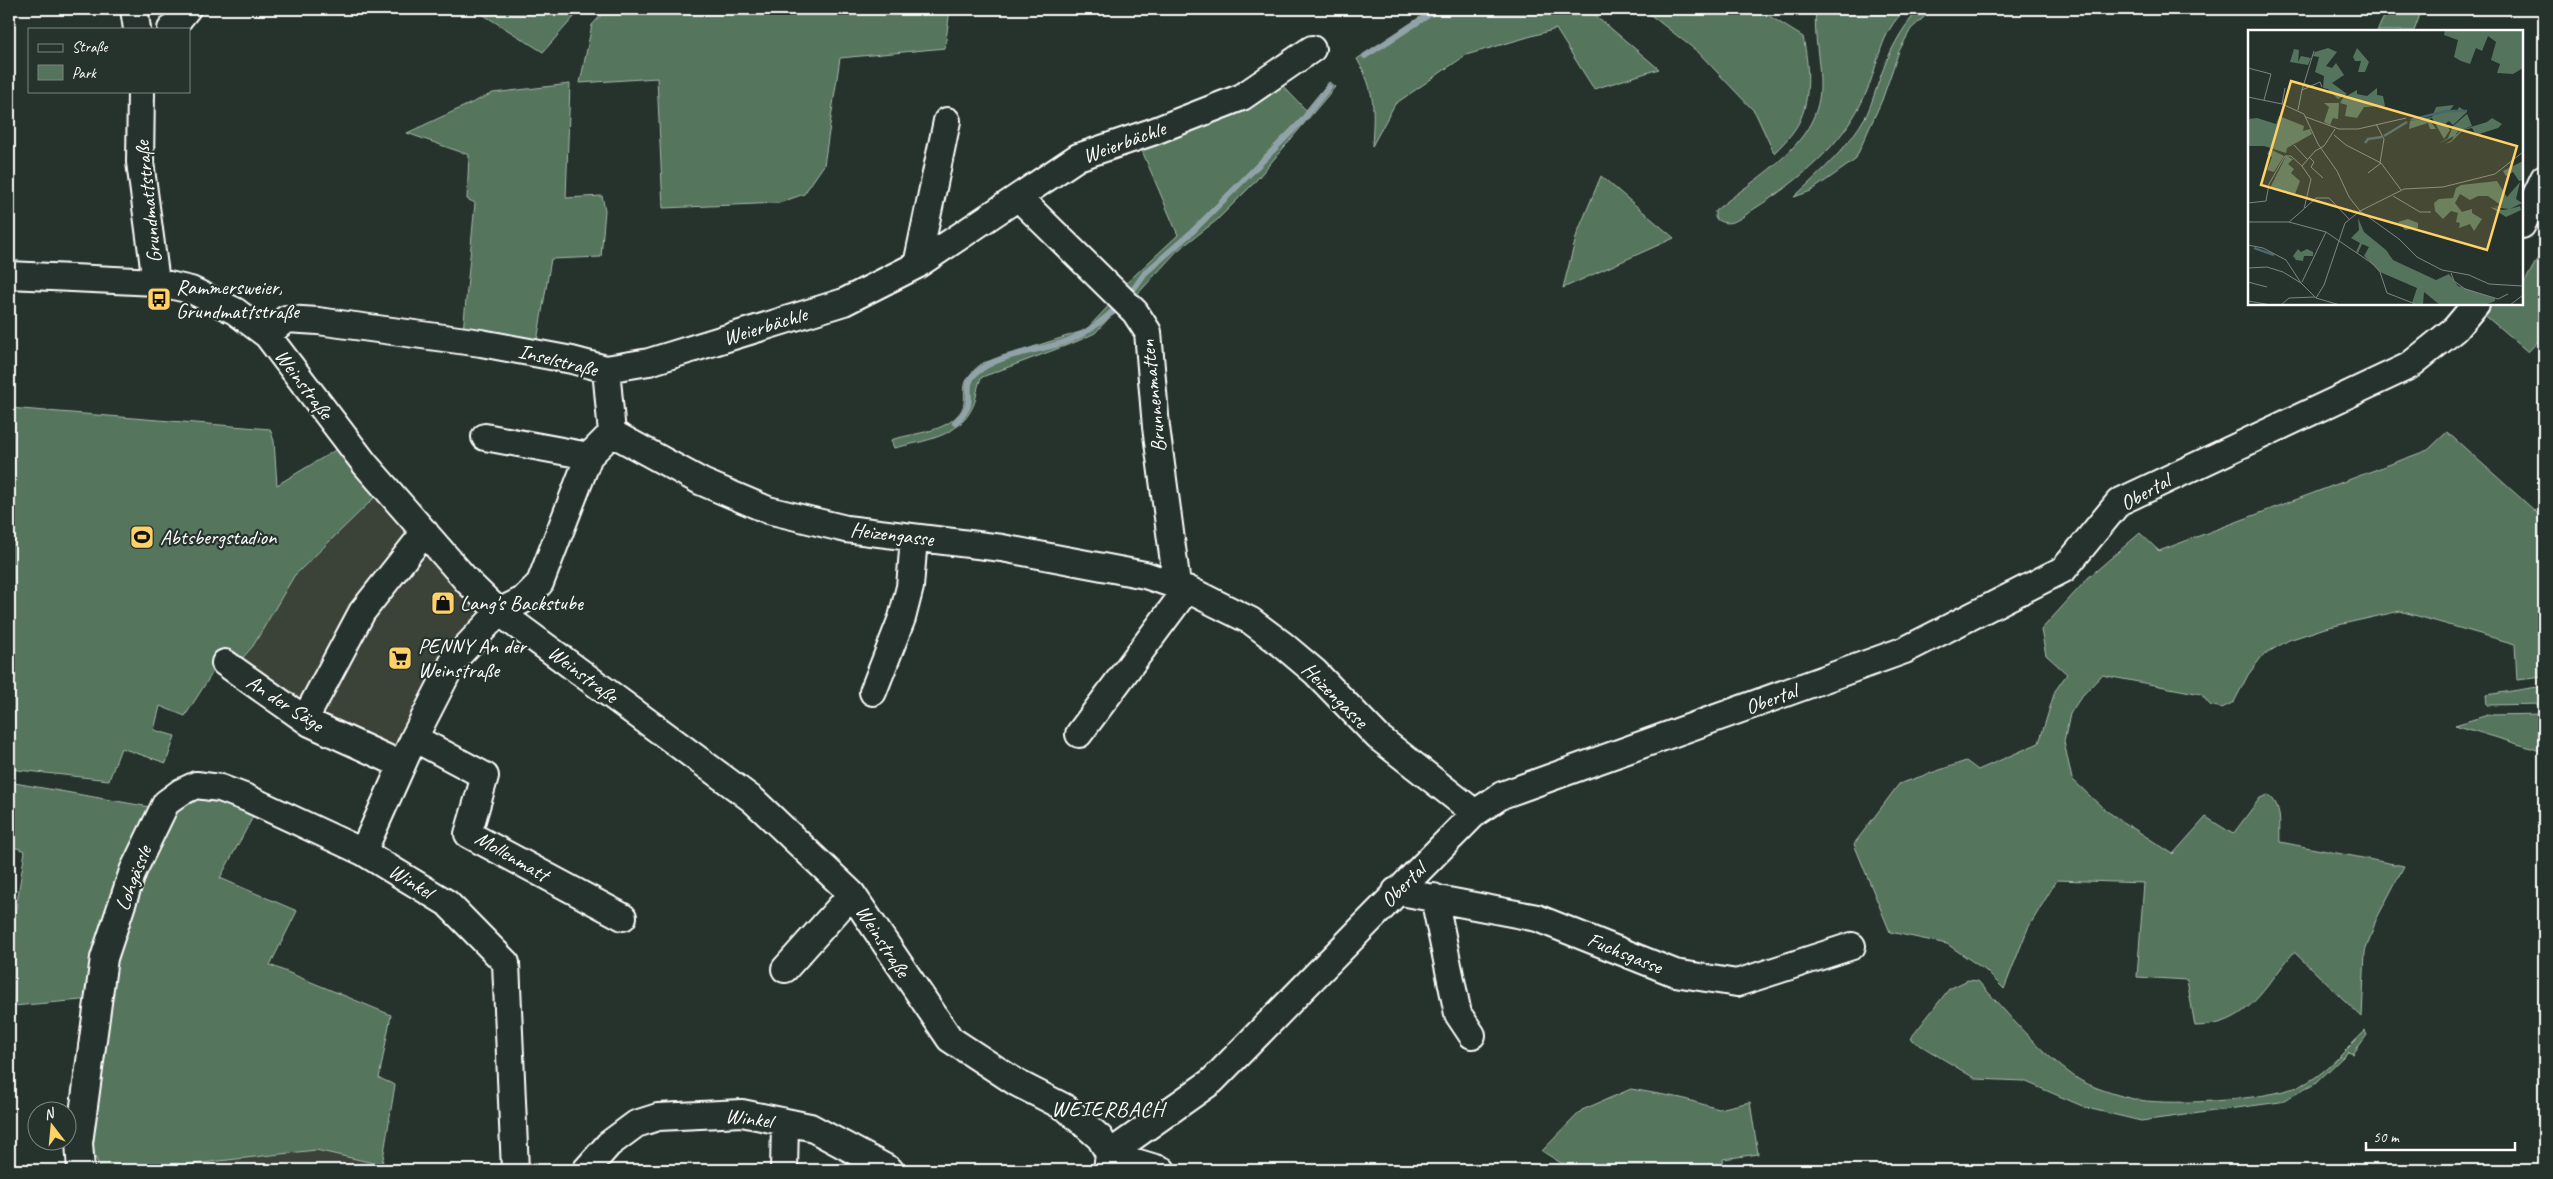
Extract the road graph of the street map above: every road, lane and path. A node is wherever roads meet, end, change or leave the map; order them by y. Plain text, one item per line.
1 (134, 9) edge
2 (187, 9) edge
3 (137, 28) edge
4 (172, 28) edge
5 (1312, 49) dead end
6 (142, 92) edge
7 (947, 121) dead end
8 (2544, 178) edge
9 (1019, 198) junction
10 (2523, 223) edge
11 (917, 265) junction
12 (9, 274) edge
13 (156, 282) junction
14 (2475, 305) edge
15 (267, 335) junction
16 (606, 369) junction
17 (612, 434) junction
18 (485, 437) dead end
19 (589, 456) junction
20 (425, 532) junction
21 (914, 538) junction
22 (1182, 587) junction
23 (499, 612) junction
24 (225, 663) dead end
25 (873, 692) dead end
26 (305, 719) junction
27 (1079, 734) dead end
28 (414, 738) junction
29 (402, 765) junction
30 (1475, 812) junction
31 (363, 852) junction
32 (1396, 892) junction
33 (852, 894) junction
34 (1434, 897) junction
35 (623, 917) dead end
36 (1852, 946) dead end
37 (785, 969) dead end
38 (1472, 1035) dead end
39 (785, 1123) junction
40 (1108, 1162) edge
41 (81, 1170) edge
42 (515, 1170) edge
43 (586, 1170) edge
44 (784, 1170) edge
45 (890, 1170) edge
46 (1162, 1170) edge

1 - 3 street
2 - 4 street
5 - 9 street, Weierbächle
6 - 13 street, Grundmattstraße
7 - 11 street
8 - 10 street
9 - 11 street, Weierbächle
9 - 22 street, Brunnenmatten
11 - 16 street, Weierbächle
12 - 13 street, Weinstraße
13 - 15 street, Weinstraße
14 - 30 street, Obertal
15 - 16 street, Inselstraße
15 - 20 street, Weinstraße
16 - 17 street, Inselstraße
17 - 19 street
17 - 21 street, Heizengasse
18 - 19 street
19 - 23 street
20 - 23 street, Weinstraße
20 - 26 street
21 - 22 street, Heizengasse
21 - 25 street
22 - 27 street
22 - 30 street, Heizengasse
23 - 28 street
23 - 33 street, Weinstraße
24 - 26 street, An der Säge
26 - 29 street, An der Säge
28 - 29 street
28 - 35 street, Mollenmatt
29 - 31 street
30 - 32 street, Obertal
31 - 41 street, Lohgässle
31 - 42 street, Winkel
32 - 34 street, Fuchsgasse
32 - 40 street, Obertal
33 - 37 street
33 - 40 street, Weinstraße
34 - 36 street, Fuchsgasse
34 - 38 street
39 - 43 street, Winkel
39 - 44 street
39 - 45 street, Winkel
40 - 46 street

